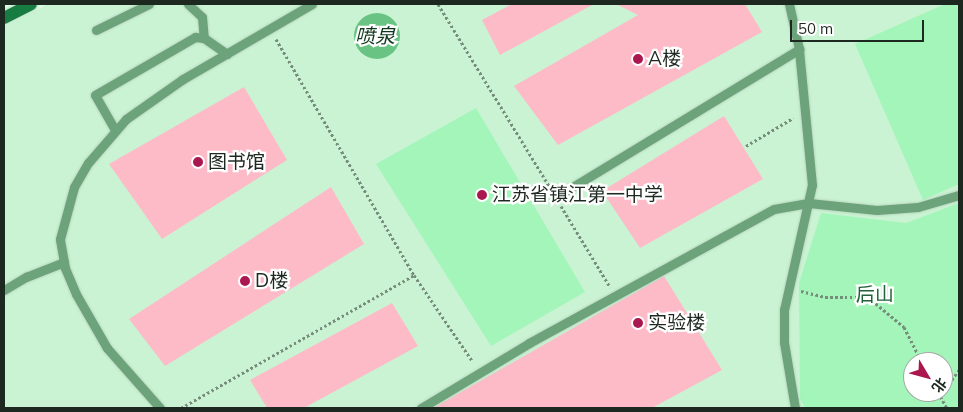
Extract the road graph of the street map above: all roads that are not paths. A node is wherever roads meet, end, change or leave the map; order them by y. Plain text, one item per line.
1 (31, 4) edge
2 (149, 4) edge
3 (188, 4) edge
4 (312, 4) edge
5 (789, 4) edge
6 (4, 18) edge
7 (96, 30) dead end
8 (204, 38) junction
9 (799, 49) junction
10 (227, 54) junction
11 (115, 130) junction
12 (959, 195) edge
13 (556, 197) road end
14 (809, 203) junction
15 (64, 262) junction
16 (4, 290) edge
17 (160, 408) edge
18 (421, 408) edge
19 (795, 408) edge

1 - 6 street
2 - 7 lane
3 - 8 lane
4 - 10 lane
5 - 9 lane
8 - 10 lane
8 - 11 lane
9 - 13 lane
9 - 14 lane
10 - 11 lane
11 - 15 lane
12 - 14 lane
14 - 18 lane
14 - 19 lane
15 - 16 lane
15 - 17 lane

